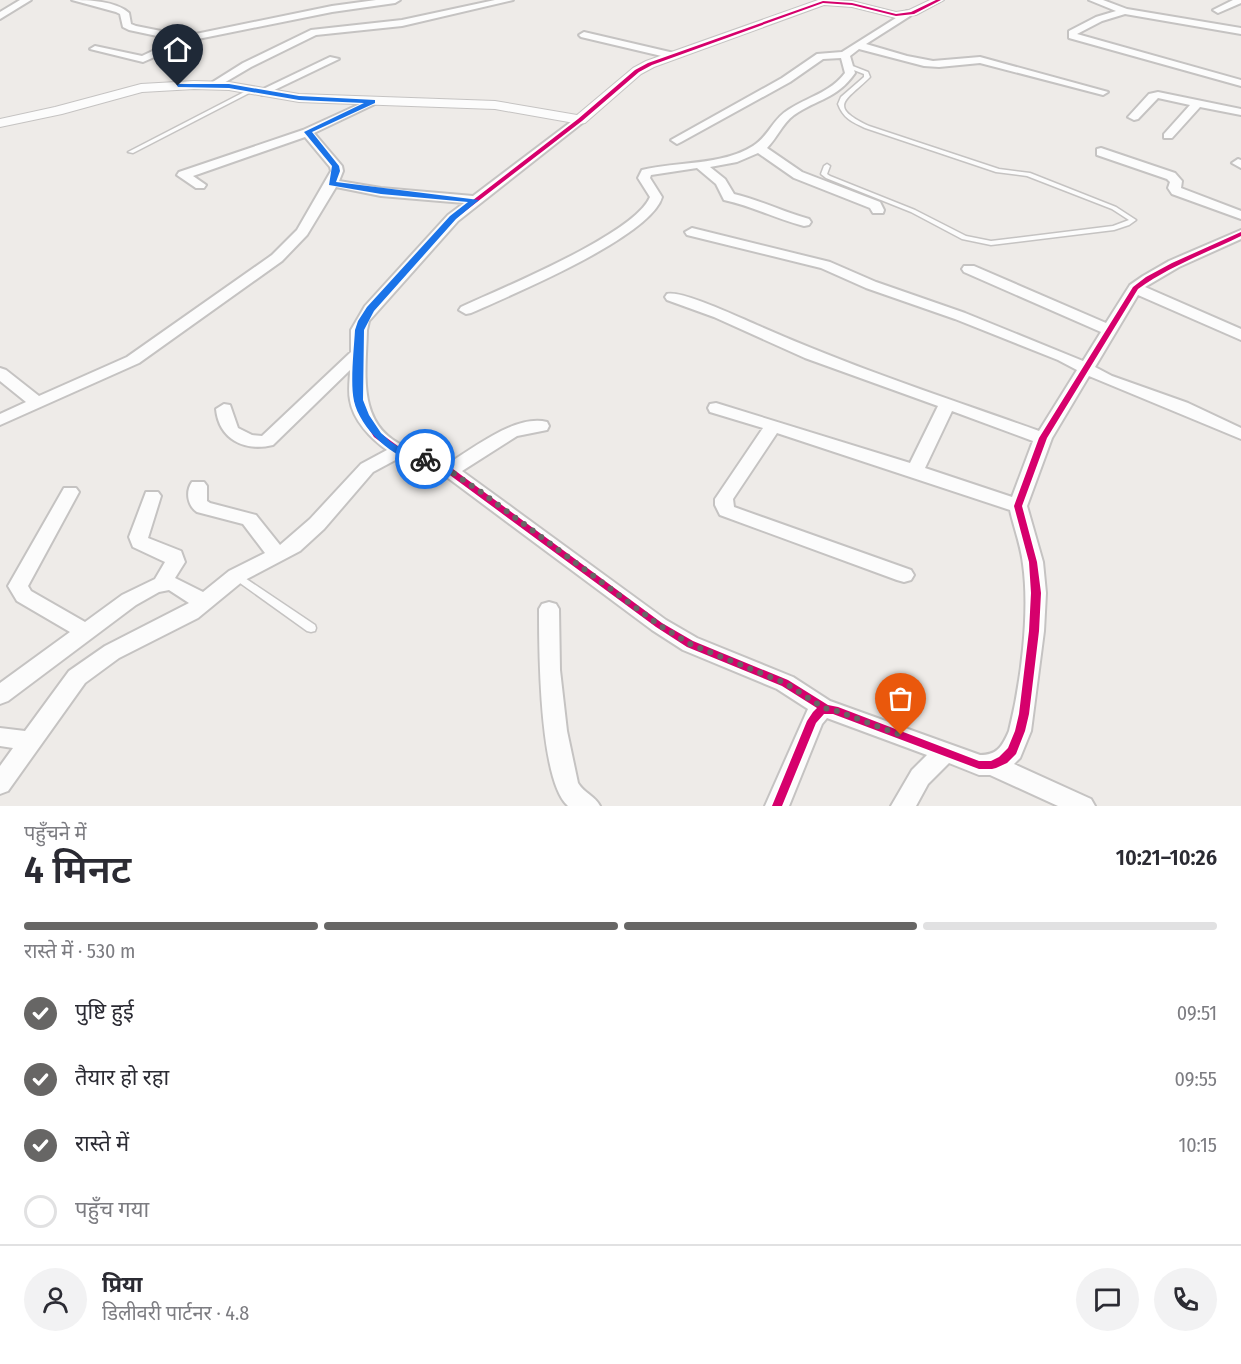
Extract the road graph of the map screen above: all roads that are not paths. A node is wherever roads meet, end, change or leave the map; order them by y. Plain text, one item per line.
1 (26, 0) edge
2 (77, 0) edge
3 (395, 0) edge
4 (508, 0) edge
5 (939, 0) edge
6 (1094, 0) edge
7 (1241, 0) edge
8 (830, 1) edge
9 (1218, 10) dead end
10 (1125, 11) junction
11 (907, 14) junction
12 (309, 15) junction
13 (0, 16) edge
14 (1241, 31) edge
15 (309, 34) junction
16 (584, 35) dead end
17 (188, 39) junction
18 (858, 45) junction
19 (95, 49) dead end
20 (670, 55) junction
21 (334, 58) dead end
22 (847, 60) junction
23 (1241, 83) edge
24 (213, 85) junction
25 (257, 91) junction
26 (1103, 92) dead end
27 (373, 101) junction
28 (1199, 102) junction
29 (1241, 112) edge
30 (1134, 117) dead end
31 (580, 120) junction
32 (0, 123) edge
33 (308, 132) junction
34 (1168, 136) dead end
35 (678, 140) dead end
36 (759, 148) junction
37 (131, 152) dead end
38 (1101, 152) dead end
39 (700, 164) junction
40 (827, 166) dead end
41 (332, 183) junction
42 (200, 185) dead end
43 (475, 200) junction
44 (878, 210) dead end
45 (1241, 215) edge
46 (804, 222) dead end
47 (692, 232) dead end
48 (1235, 243) edge
49 (969, 269) dead end
50 (1136, 288) junction
51 (672, 297) dead end
52 (466, 310) dead end
53 (1109, 330) junction
54 (1241, 335) edge
55 (359, 353) junction
56 (1087, 368) junction
57 (0, 373) edge
58 (38, 404) junction
59 (947, 404) junction
60 (716, 408) dead end
61 (224, 409) dead end
62 (0, 420) edge
63 (774, 425) junction
64 (541, 426) dead end
65 (1241, 434) edge
66 (1043, 438) junction
67 (399, 451) junction
68 (450, 471) junction
69 (914, 472) junction
70 (198, 486) dead end
71 (70, 492) dead end
72 (152, 496) dead end
73 (1011, 504) junction
74 (277, 555) junction
75 (904, 575) dead end
76 (236, 576) junction
77 (162, 584) junction
78 (204, 603) junction
79 (549, 609) dead end
80 (311, 628) dead end
81 (86, 632) junction
82 (0, 695) edge
83 (824, 708) junction
84 (0, 737) edge
85 (31, 741) junction
86 (945, 752) junction
87 (992, 765) junction
88 (0, 784) edge
89 (1071, 803) edge
90 (588, 806) edge
91 (777, 806) edge
92 (903, 806) edge

1 - 13 street
2 - 17 street
3 - 12 street
4 - 15 street
5 - 11 street
6 - 10 street
7 - 9 street
8 - 11 street
8 - 20 street
10 - 14 street
10 - 23 street
11 - 18 street
12 - 15 street
12 - 17 street
15 - 24 street
16 - 20 street
17 - 19 street
18 - 22 street
18 - 26 street
20 - 31 street
21 - 25 street
22 - 35 street
22 - 36 street
22 - 40 lane
24 - 25 street
24 - 32 street
25 - 27 street
25 - 37 lane
27 - 31 street
27 - 33 street
28 - 29 street
28 - 30 street
28 - 34 street
31 - 43 street
33 - 41 street
33 - 42 street
36 - 39 street
36 - 44 street
38 - 45 street
39 - 46 street
39 - 52 street
41 - 43 street
41 - 58 street
43 - 55 street
47 - 56 street
48 - 50 street
49 - 53 street
50 - 53 street
50 - 54 street
51 - 59 street
53 - 56 street
55 - 61 street
55 - 67 street
56 - 65 street
56 - 66 street
57 - 58 street
58 - 62 street
59 - 66 street
59 - 69 street
60 - 63 street
63 - 69 street
63 - 75 street
64 - 68 street
66 - 73 street
67 - 68 street
67 - 74 street
68 - 83 street
69 - 73 street
70 - 74 street
71 - 81 street
72 - 77 street
73 - 87 street
74 - 76 street
76 - 78 street
76 - 80 lane
77 - 78 street
77 - 81 street
78 - 85 street
79 - 90 street
81 - 82 street
83 - 86 street
83 - 91 street
84 - 85 street
85 - 88 street
86 - 87 street
86 - 92 street
87 - 89 street

